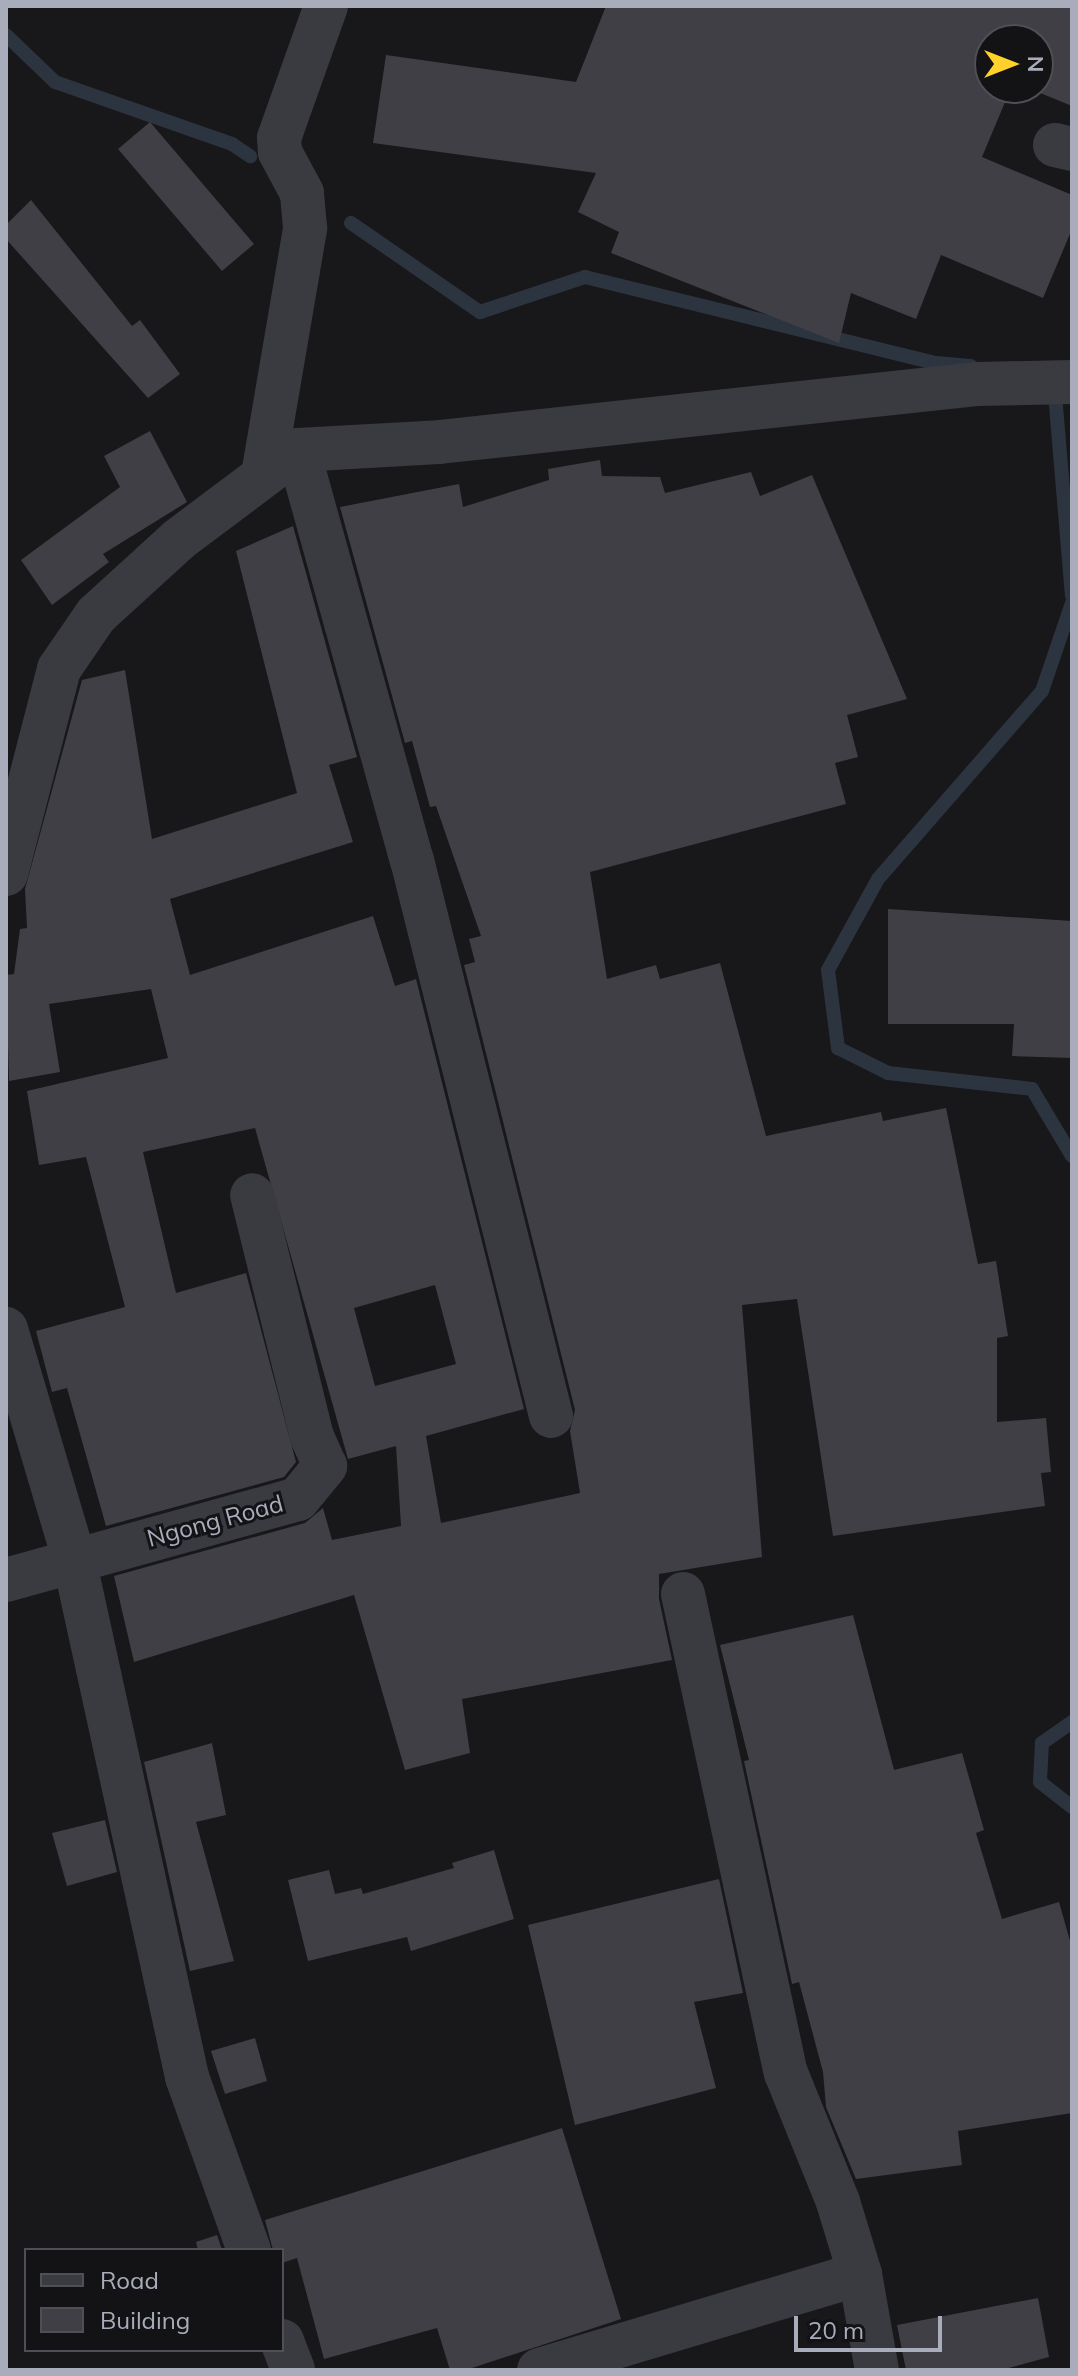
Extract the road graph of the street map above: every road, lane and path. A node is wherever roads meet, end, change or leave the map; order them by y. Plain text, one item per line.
1 (326, 6) edge
2 (1072, 382) edge
3 (298, 450) junction
4 (263, 475) junction
5 (6, 874) edge
6 (252, 1195) dead end
7 (6, 1329) edge
8 (551, 1416) dead end
9 (74, 1559) junction
10 (6, 1580) edge
11 (683, 1594) dead end
12 (248, 2248) edge
13 (860, 2274) junction
14 (284, 2346) edge
15 (293, 2370) edge
16 (539, 2370) edge
17 (877, 2370) edge

1 - 4 street
2 - 3 street
3 - 4 street
3 - 8 street
4 - 5 street
6 - 9 street, Ngong Road
7 - 9 street
9 - 10 street, Ngong Road
9 - 12 street
11 - 13 street
13 - 16 street
13 - 17 street
14 - 15 street

